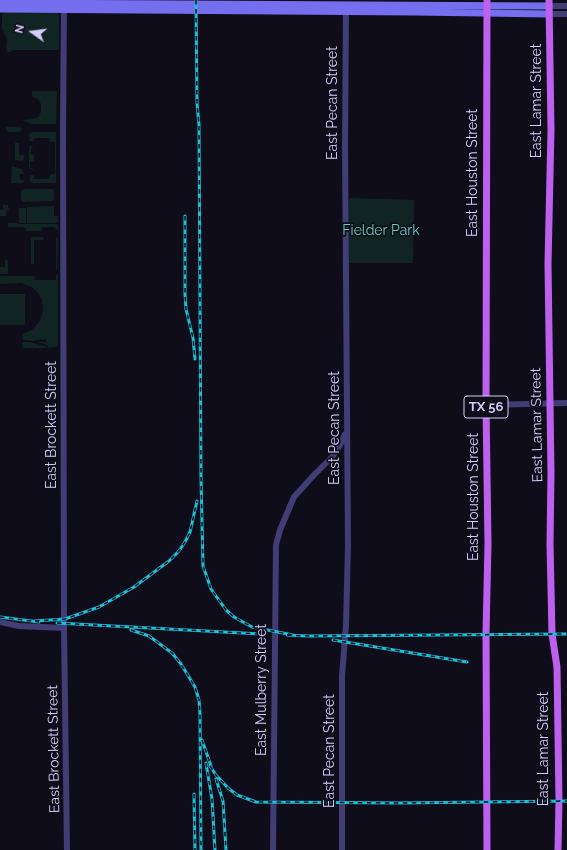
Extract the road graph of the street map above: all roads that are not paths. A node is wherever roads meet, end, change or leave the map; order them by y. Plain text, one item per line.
1 (0, 2) edge
2 (549, 3) edge
3 (64, 4) edge
4 (487, 6) edge
5 (567, 6) edge
6 (346, 8) junction
7 (0, 9) edge
8 (549, 14) junction
9 (567, 14) edge
10 (550, 403) junction
11 (567, 403) edge
12 (486, 405) junction
13 (346, 430) junction
14 (0, 622) edge
15 (64, 628) junction
16 (67, 850) edge
17 (273, 850) edge
18 (342, 850) edge
19 (487, 850) edge
20 (558, 850) edge

1 - 3 main road
2 - 4 main road
2 - 5 street
2 - 8 main road, East Lamar Street
3 - 6 main road
3 - 7 main road
3 - 15 street, East Brockett Street
4 - 6 main road
4 - 8 main road
4 - 12 main road, East Houston Street / TX 56
6 - 13 street, East Pecan Street
8 - 9 street
8 - 10 main road, East Lamar Street
10 - 11 street
10 - 12 street
10 - 20 main road, East Lamar Street
12 - 19 main road, East Houston Street / TX 56
13 - 17 street, East Mulberry Street
13 - 18 street, East Pecan Street
14 - 15 street
15 - 16 street, East Brockett Street

